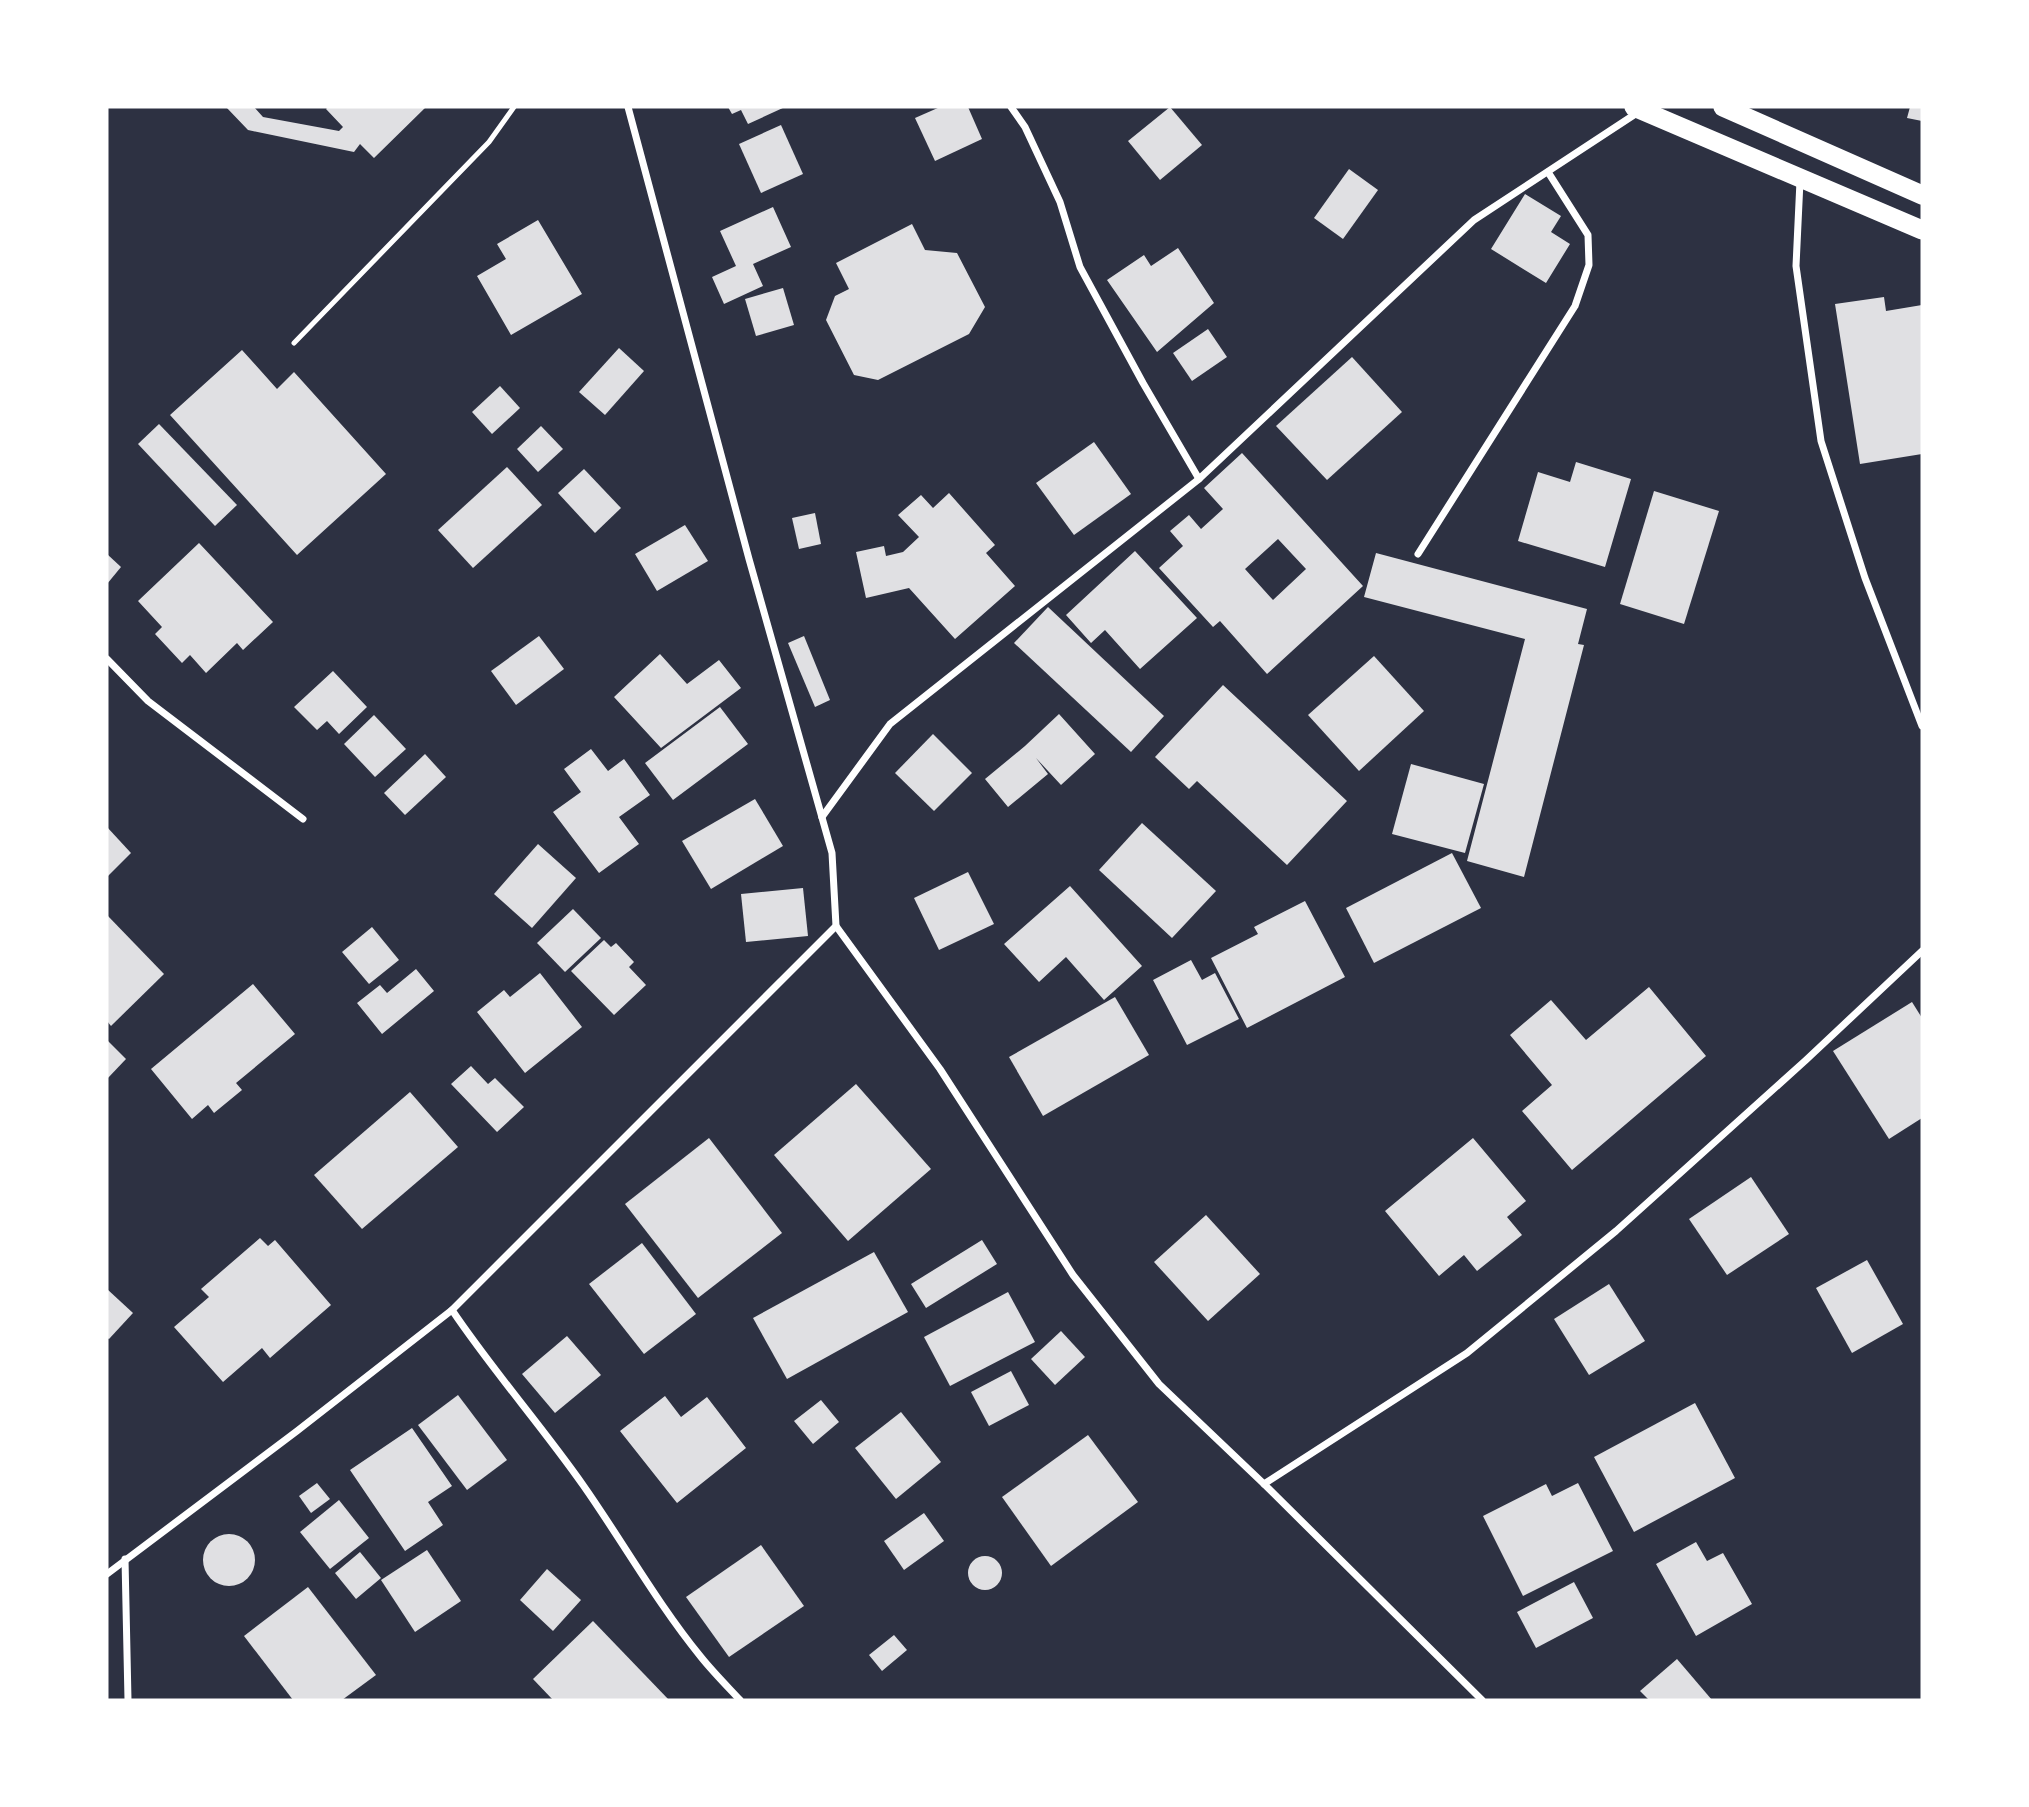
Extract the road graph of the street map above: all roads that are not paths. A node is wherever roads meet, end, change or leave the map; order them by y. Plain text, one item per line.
1 (514, 107) edge
2 (628, 107) edge
3 (1011, 107) edge
4 (1723, 107) edge
5 (1637, 109) edge
6 (1548, 172) junction
7 (1800, 177) junction
8 (1922, 195) edge
9 (1922, 230) edge
10 (294, 343) dead end
11 (1199, 480) junction
12 (1418, 554) dead end
13 (107, 659) edge
14 (1922, 726) edge
15 (822, 817) junction
16 (303, 819) dead end
17 (836, 926) junction
18 (1922, 951) edge
19 (452, 1310) junction
20 (1264, 1484) junction
21 (125, 1559) junction
22 (107, 1574) edge
23 (128, 1700) edge
24 (740, 1700) edge
25 (1482, 1700) edge

1 - 10 lane
2 - 15 street
3 - 11 street
4 - 8 highway
5 - 6 street
5 - 7 highway
6 - 11 street
6 - 12 street
7 - 9 highway
7 - 14 street
11 - 15 street
13 - 16 street
15 - 17 street
17 - 19 street
17 - 20 street
18 - 20 street
19 - 21 street
19 - 24 street
20 - 25 street
21 - 22 street
21 - 23 street

